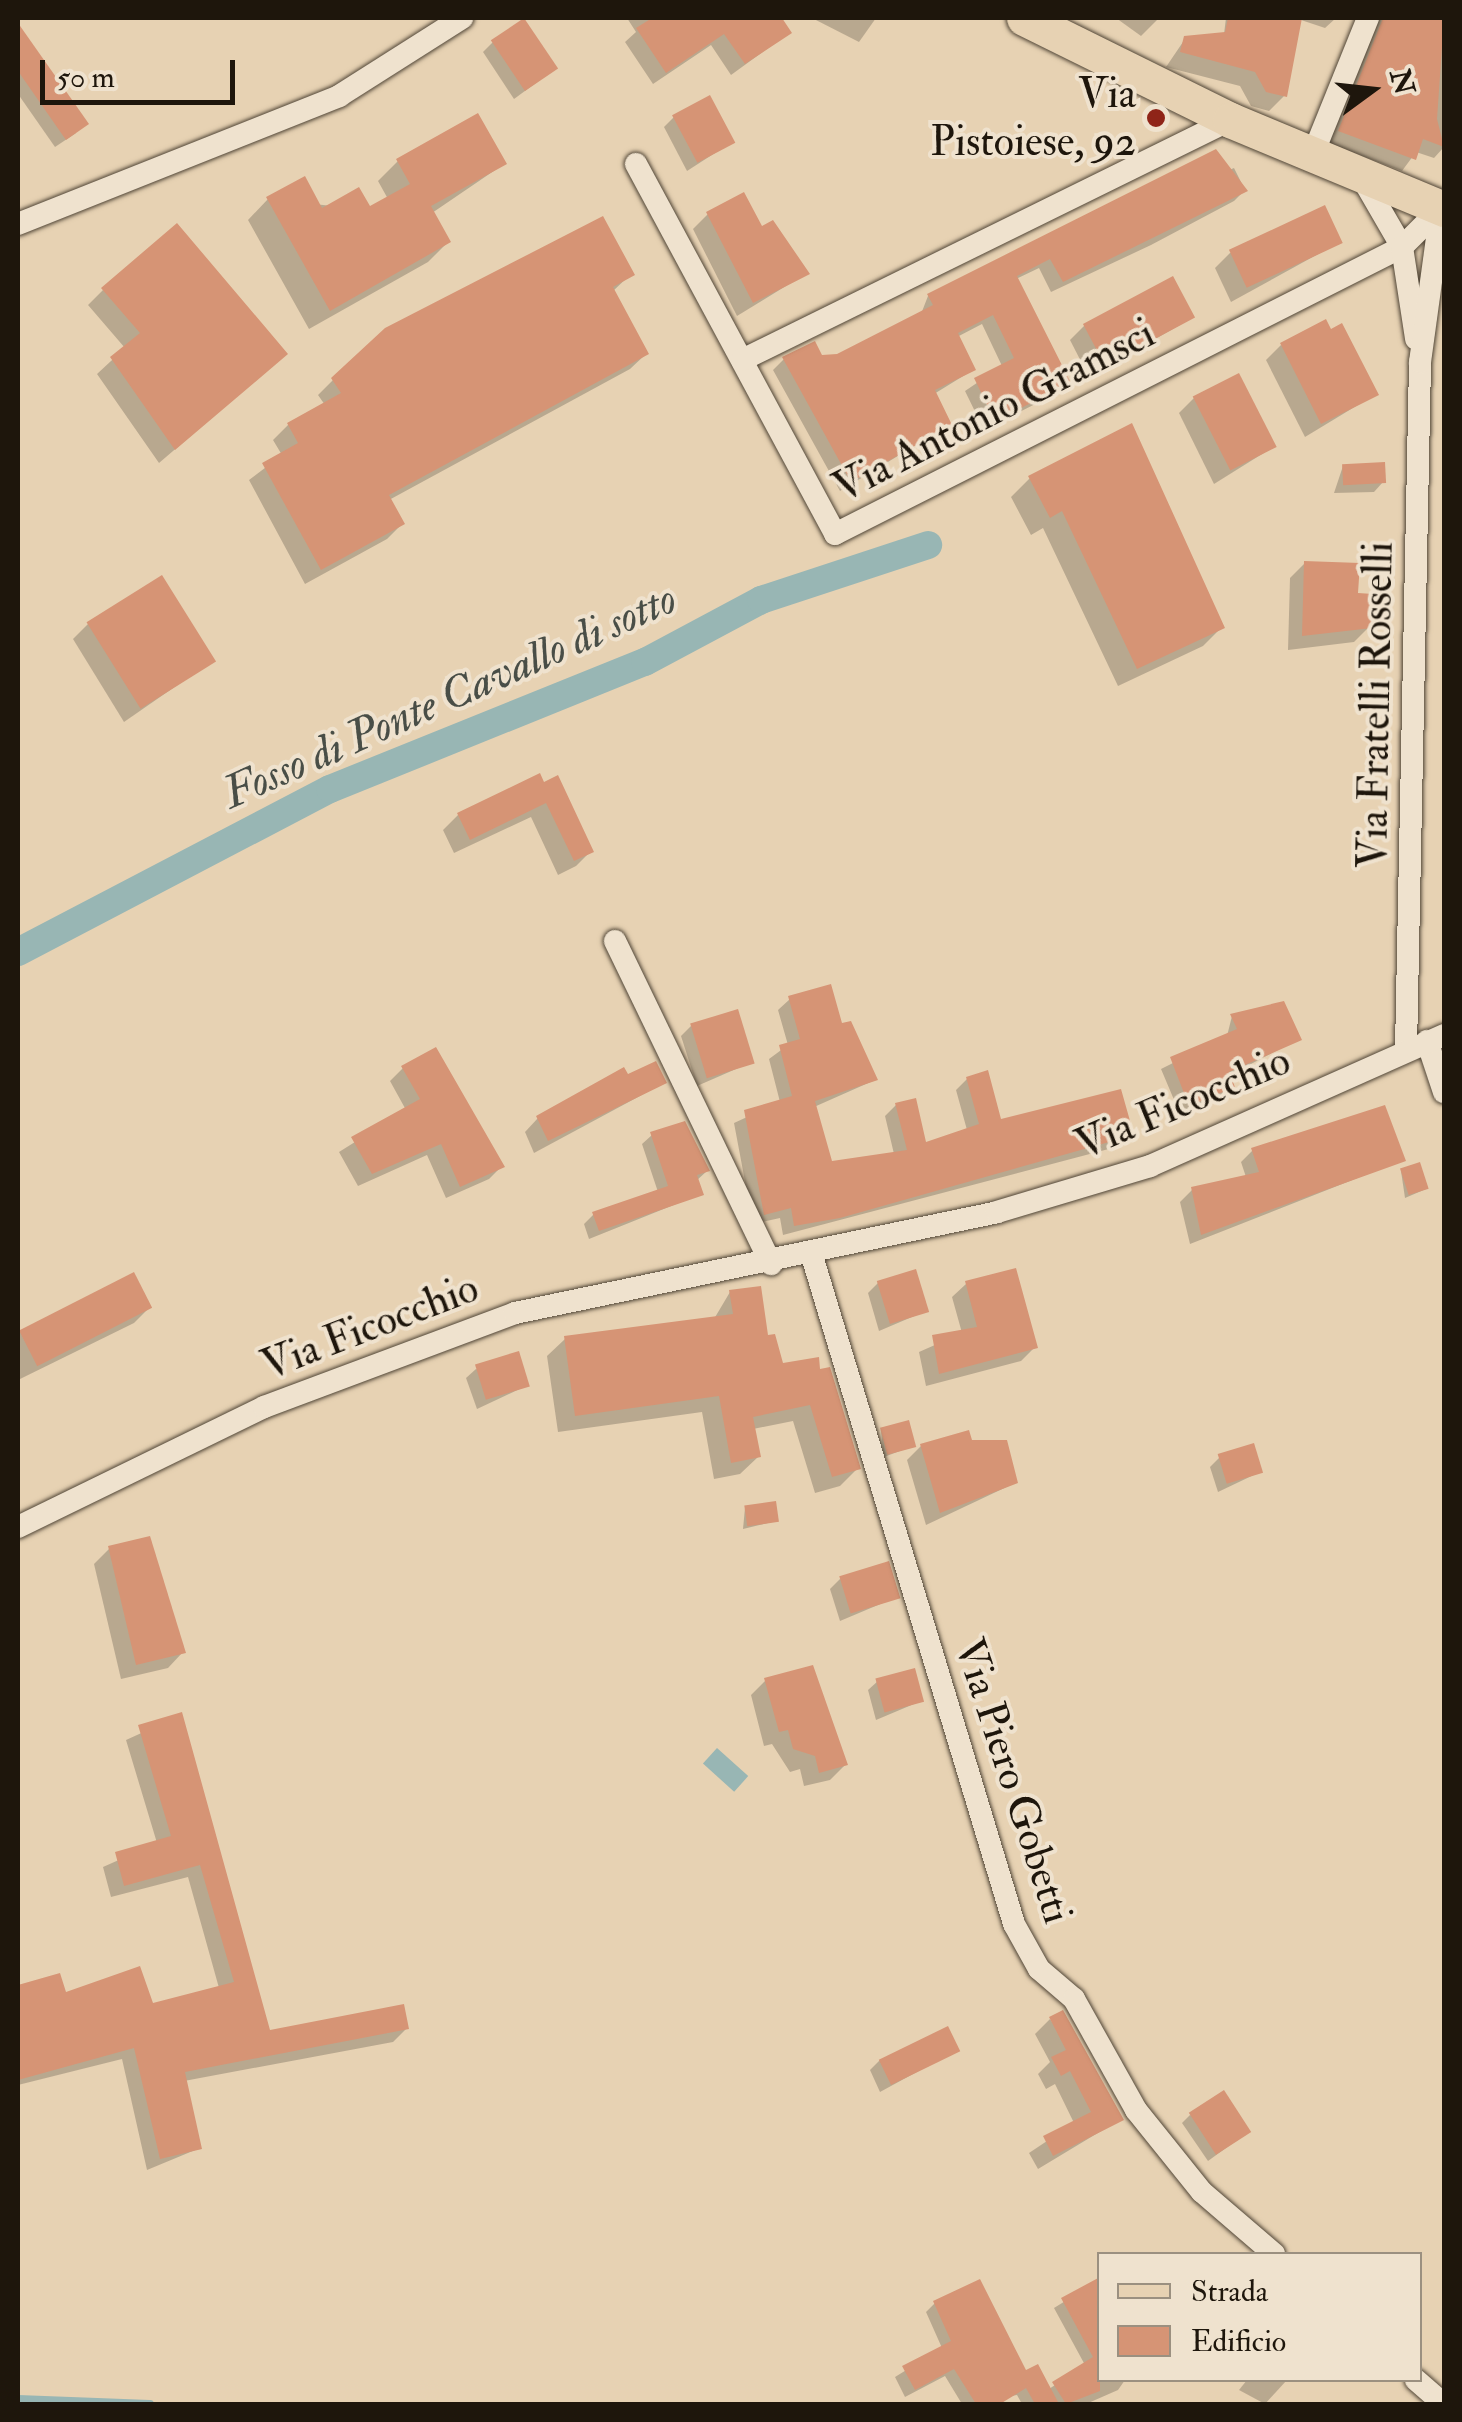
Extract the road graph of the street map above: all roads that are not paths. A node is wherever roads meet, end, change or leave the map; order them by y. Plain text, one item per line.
1 (462, 18) edge
2 (1024, 18) edge
3 (1368, 18) edge
4 (1230, 120) junction
5 (1313, 154) junction
6 (636, 164) dead end
7 (1358, 173) junction
8 (1443, 208) edge
9 (18, 224) edge
10 (1402, 247) junction
11 (1444, 291) edge
12 (742, 360) junction
13 (1420, 362) junction
14 (615, 941) dead end
15 (1426, 1042) edge
16 (1444, 1092) edge
17 (812, 1256) junction
18 (771, 1264) junction
19 (18, 1527) edge
20 (1272, 2252) edge
21 (1418, 2382) edge
22 (1444, 2404) edge

1 - 9 street
2 - 4 main road
3 - 5 street
4 - 5 main road
4 - 12 street
5 - 7 main road
6 - 12 street, Via Antonio Gramsci
7 - 8 main road
7 - 10 street, Via Fratelli Rosselli
8 - 10 street
8 - 13 street, Via Fratelli Rosselli
10 - 12 street, Via Antonio Gramsci
10 - 13 street, Via Fratelli Rosselli
11 - 13 street, Via Fratelli Rosselli
13 - 15 street, Via Fratelli Rosselli
14 - 18 street
15 - 16 street, Via Fratelli Rosselli
15 - 17 street, Via Ficocchio
17 - 18 street, Via Ficocchio
17 - 20 street, Via Piero Gobetti
18 - 19 street, Via Ficocchio
21 - 22 street

